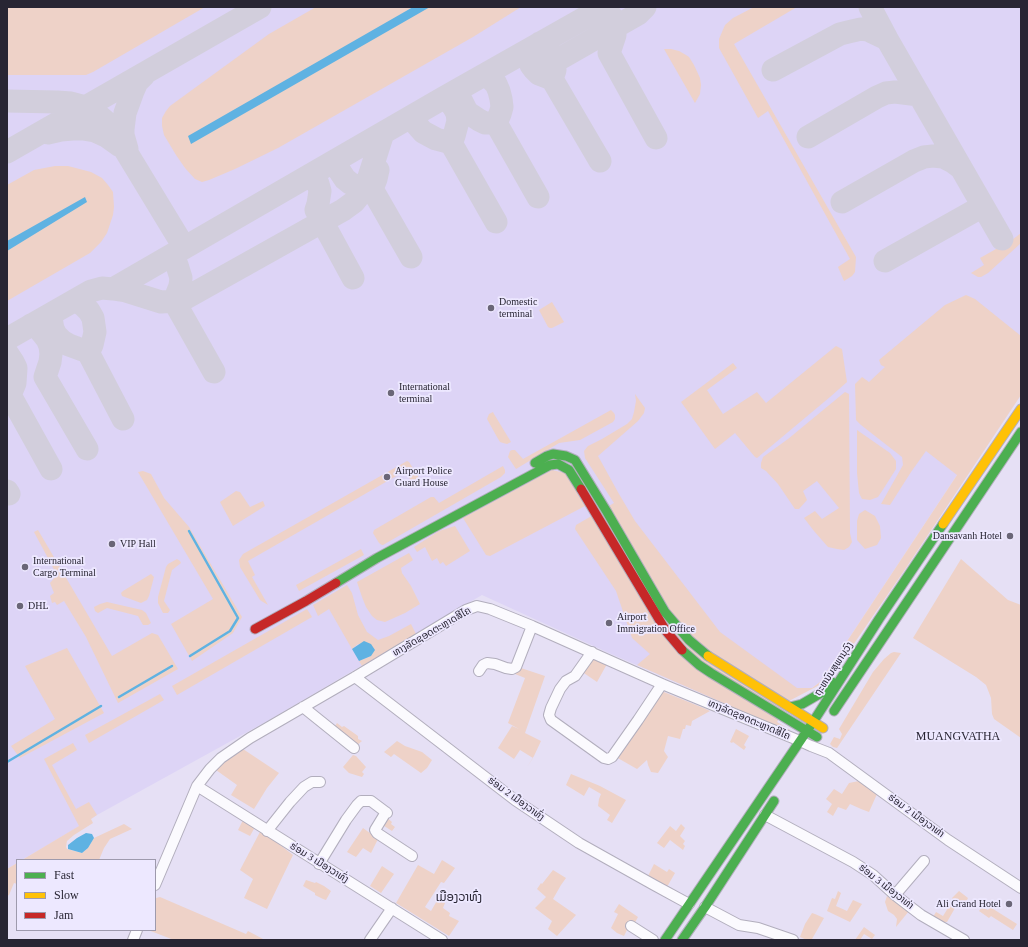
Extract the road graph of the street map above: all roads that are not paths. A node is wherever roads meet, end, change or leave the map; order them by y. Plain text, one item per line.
1 (1021, 409) edge
2 (1021, 432) edge
3 (528, 467) dead end
4 (501, 481) dead end
5 (601, 502) junction
6 (591, 508) junction
7 (658, 609) junction
8 (273, 619) junction
9 (879, 619) junction
10 (532, 626) junction
11 (255, 629) dead end
12 (592, 652) junction
13 (718, 662) junction
14 (479, 671) dead end
15 (711, 673) junction
16 (355, 678) junction
17 (662, 684) junction
18 (303, 707) junction
19 (790, 707) junction
20 (813, 722) junction
21 (823, 728) junction
22 (806, 731) junction
23 (817, 737) junction
24 (800, 741) junction
25 (354, 748) dead end
26 (808, 750) junction
27 (320, 782) dead end
28 (197, 786) junction
29 (777, 796) dead end
30 (765, 815) junction
31 (267, 831) junction
32 (412, 856) dead end
33 (924, 861) dead end
34 (319, 864) junction
35 (156, 884) edge
36 (1021, 888) edge
37 (895, 895) junction
38 (689, 904) junction
39 (705, 907) junction
40 (392, 908) junction
41 (631, 926) dead end
42 (370, 940) edge
43 (442, 940) edge
44 (653, 940) edge
45 (665, 940) edge
46 (682, 940) edge
47 (793, 940) edge
48 (964, 940) edge

1 - 9 main road, ຖະຫນົນສຸພານຸວົງ
2 - 21 main road
3 - 5 main road
4 - 8 main road
5 - 6 main road
5 - 7 main road
6 - 7 main road
6 - 8 main road
7 - 13 main road
7 - 15 main road
8 - 11 main road
9 - 19 main road
9 - 20 main road, ຖະຫນົນສຸພານຸວົງ
10 - 12 street, ທາງລັດຊອດຕະຫຼາດສີໄຄ
10 - 14 street
10 - 16 street, ທາງລັດຊອດຕະຫຼາດສີໄຄ
12 - 17 street, ທາງລັດຊອດຕະຫຼາດສີໄຄ
12 - 17 street
13 - 15 main road
13 - 19 main road
15 - 22 main road
16 - 18 street, ທາງລັດຊອດຕະຫຼາດສີໄຄ
16 - 38 street, ຮ່ອມ 2 ເມືອງວາທົ່ງ
17 - 24 street, ທາງລັດຊອດຕະຫຼາດສີໄຄ
18 - 25 street
18 - 28 street, ທາງລັດຊອດຕະຫຼາດສີໄຄ
19 - 20 main road
20 - 21 main road
20 - 22 main road, ຖະຫນົນສຸພານຸວົງ
21 - 23 main road
22 - 23 main road
22 - 24 main road, ຖະຫນົນສຸພານຸວົງ
23 - 26 main road
24 - 26 street, ທາງລັດຊອດຕະຫຼາດສີໄຄ
24 - 38 main road, ຖະຫນົນສຸພານຸວົງ
26 - 36 street, ຮ່ອມ 2 ເມືອງວາທ່າ
27 - 31 street
28 - 31 street, ຮ່ອມ 3 ເມືອງວາທົ່ງ
28 - 35 street, ທາງລັດຊອດຕະຫຼາດສີໄຄ
29 - 30 main road
30 - 37 street, ຮ່ອມ 3 ເມືອງວາທ່າ
30 - 39 main road
31 - 34 street, ຮ່ອມ 3 ເມືອງວາທົ່ງ
32 - 34 street
33 - 37 street
34 - 40 street, ຮ່ອມ 3 ເມືອງວາທົ່ງ
37 - 48 street, ຮ່ອມ 3 ເມືອງວາທ່າ
38 - 45 main road, ຖະຫນົນສຸພານຸວົງ
39 - 46 main road
39 - 47 street
40 - 42 street
40 - 43 street, ຮ່ອມ 3 ເມືອງວາທົ່ງ
41 - 44 street

